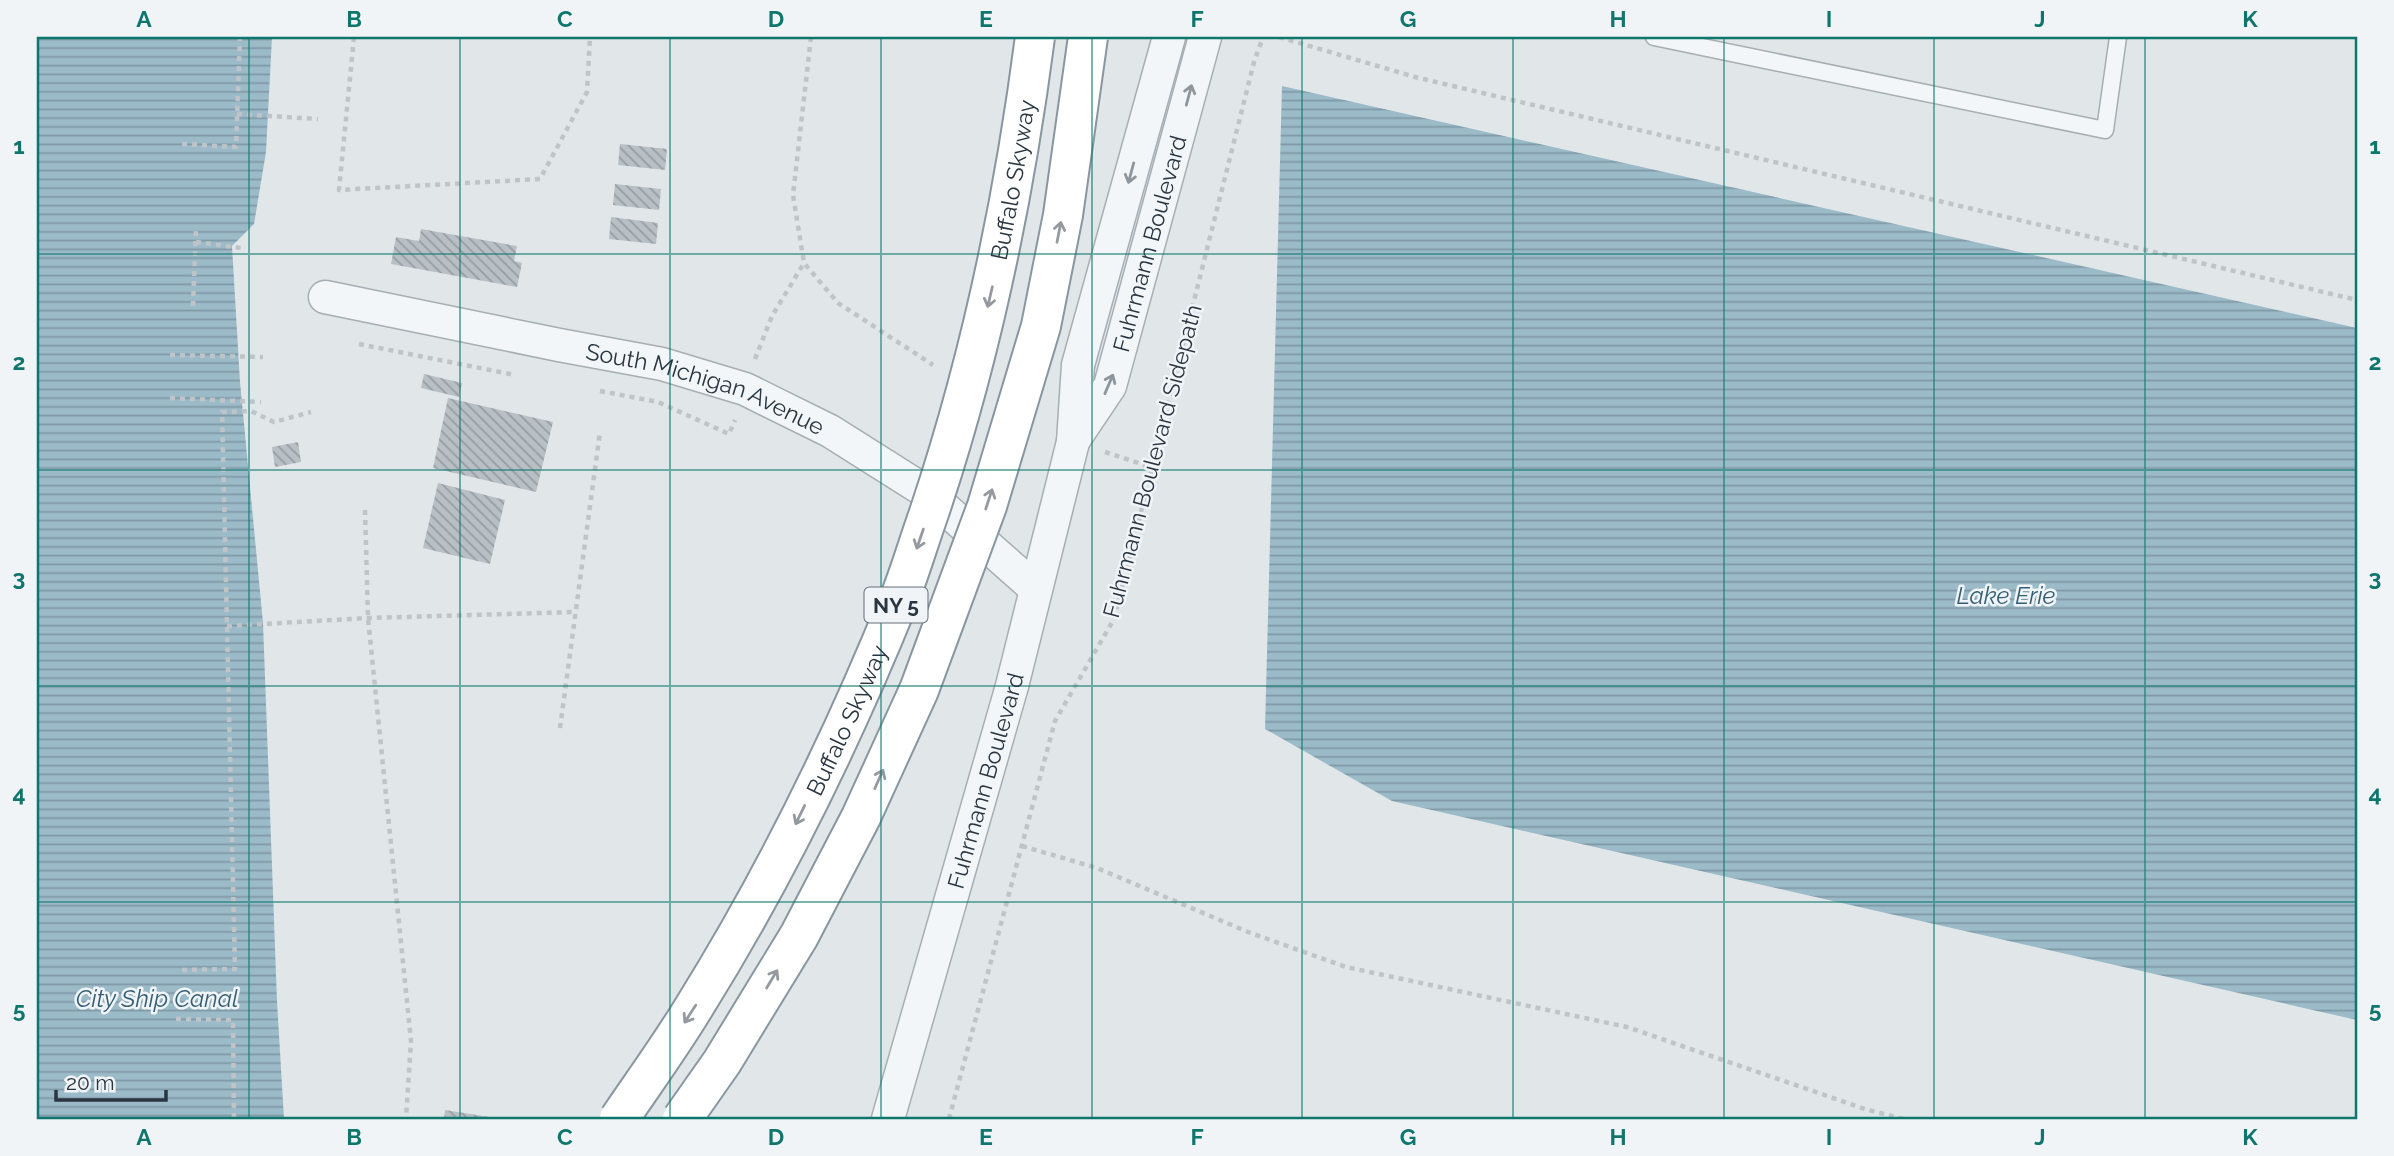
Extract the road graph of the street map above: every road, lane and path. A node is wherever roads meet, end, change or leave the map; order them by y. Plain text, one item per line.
1 (240, 37) edge
2 (354, 37) edge
3 (590, 37) edge
4 (811, 37) edge
5 (1035, 37) edge
6 (1088, 37) edge
7 (1169, 37) edge
8 (1205, 37) edge
9 (1263, 37) edge
10 (1279, 37) edge
11 (1654, 37) edge
12 (2118, 37) edge
13 (237, 114) junction
14 (318, 119) dead end
15 (182, 144) dead end
16 (196, 228) dead end
17 (196, 242) junction
18 (242, 248) dead end
19 (804, 263) junction
20 (325, 297) dead end
21 (2357, 300) edge
22 (193, 306) dead end
23 (359, 344) dead end
24 (170, 355) dead end
25 (263, 357) dead end
26 (752, 367) dead end
27 (943, 372) dead end
28 (522, 376) dead end
29 (590, 389) dead end
30 (170, 398) dead end
31 (261, 402) dead end
32 (311, 412) dead end
33 (736, 416) dead end
34 (600, 432) dead end
35 (1073, 442) junction
36 (1110, 454) dead end
37 (1151, 467) junction
38 (365, 510) dead end
39 (1037, 589) junction
40 (575, 612) junction
41 (368, 618) junction
42 (227, 626) junction
43 (560, 729) dead end
44 (1022, 846) junction
45 (182, 970) dead end
46 (176, 1019) dead end
47 (234, 1119) edge
48 (406, 1119) edge
49 (619, 1119) edge
50 (682, 1119) edge
51 (888, 1119) edge
52 (949, 1119) edge
53 (1903, 1119) edge

1 - 13 path
2 - 3 path
4 - 19 path
5 -> 49 highway, Buffalo Skyway / NY 5, bridge
50 -> 6 highway, NY 5, bridge
7 -> 35 street, Fuhrmann Boulevard
35 -> 8 street, Fuhrmann Boulevard
9 - 37 path, Fuhrmann Boulevard Sidepath
10 - 21 path
11 - 12 lane
13 - 14 path
13 - 15 path
16 - 17 path
17 - 18 path
17 - 22 path
19 - 26 path
19 - 27 path
20 - 39 street, South Michigan Avenue
23 - 28 path
24 - 25 path
29 - 33 path
30 - 31 path
32 - 42 path
34 - 40 path
35 - 39 street, Fuhrmann Boulevard
36 - 37 path
37 - 44 path, Fuhrmann Boulevard Sidepath
38 - 41 path
39 - 51 street, Fuhrmann Boulevard
40 - 41 path
40 - 43 path
41 - 42 path
41 - 48 path
42 - 45 path
44 - 52 path, Fuhrmann Boulevard Sidepath
44 - 53 path
46 - 47 path

